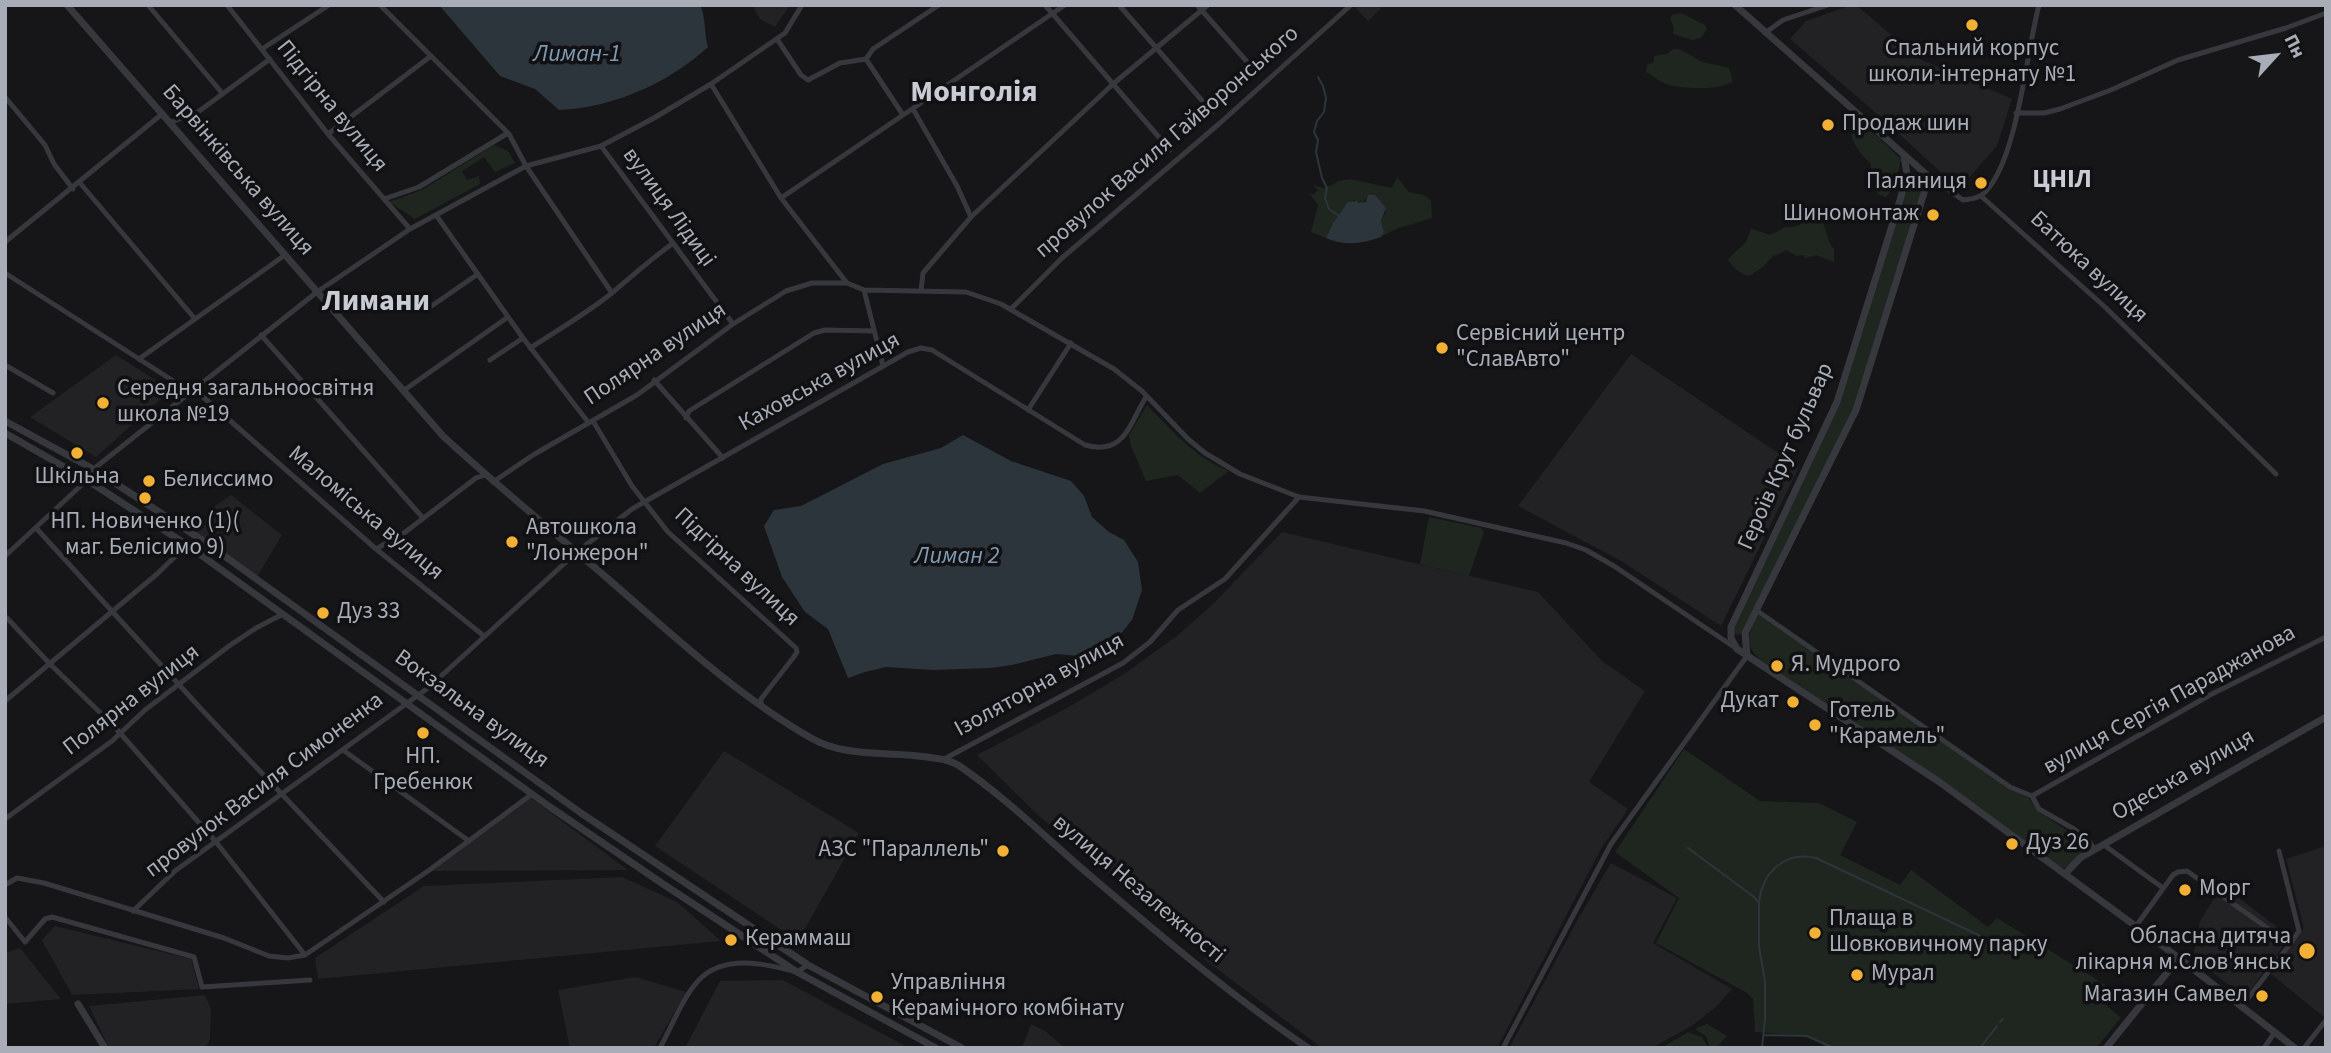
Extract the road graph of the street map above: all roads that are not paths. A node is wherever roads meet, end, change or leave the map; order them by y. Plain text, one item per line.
1 (67, 5) edge
2 (148, 5) edge
3 (227, 5) edge
4 (329, 5) edge
5 (380, 5) edge
6 (802, 5) edge
7 (939, 5) edge
8 (1045, 5) edge
9 (1065, 5) edge
10 (1119, 5) edge
11 (1209, 5) edge
12 (1351, 5) edge
13 (1735, 5) edge
14 (1828, 5) edge
15 (2039, 5) edge
16 (1200, 8) edge
17 (2326, 13) edge
18 (1053, 14) junction
19 (1765, 33) junction
20 (778, 39) junction
21 (1155, 47) junction
22 (262, 49) junction
23 (431, 56) junction
24 (270, 59) junction
25 (866, 59) junction
26 (1257, 73) dead end
27 (1113, 83) junction
28 (711, 85) junction
29 (222, 93) junction
30 (5, 97) edge
31 (913, 109) junction
32 (1212, 111) dead end
33 (2016, 113) junction
34 (162, 114) junction
35 (903, 115) junction
36 (170, 122) junction
37 (508, 133) junction
38 (328, 134) junction
39 (601, 146) junction
40 (1170, 150) dead end
41 (1905, 156) junction
42 (526, 166) junction
43 (1927, 175) junction
44 (80, 183) junction
45 (73, 189) junction
46 (1981, 196) junction
47 (781, 198) junction
48 (384, 199) junction
49 (436, 215) junction
50 (971, 217) junction
51 (410, 229) junction
52 (5, 242) edge
53 (672, 244) junction
54 (285, 256) junction
55 (5, 274) edge
56 (478, 274) junction
57 (847, 283) junction
58 (864, 290) junction
59 (921, 291) junction
60 (317, 292) junction
61 (612, 293) junction
62 (430, 307) dead end
63 (1011, 309) junction
64 (508, 317) junction
65 (195, 319) junction
66 (733, 324) junction
67 (874, 331) junction
68 (261, 335) junction
69 (523, 338) junction
70 (1071, 343) junction
71 (530, 348) junction
72 (139, 359) junction
73 (490, 360) dead end
74 (5, 365) edge
75 (883, 366) junction
76 (654, 380) junction
77 (191, 390) junction
78 (403, 391) junction
79 (53, 393) dead end
80 (1146, 397) junction
81 (1028, 410) junction
82 (686, 418) junction
83 (5, 421) edge
84 (590, 422) junction
85 (5, 433) edge
86 (723, 457) junction
87 (95, 470) junction
88 (2276, 474) dead end
89 (485, 475) junction
90 (87, 480) junction
91 (493, 482) junction
92 (1299, 497) junction
93 (644, 501) junction
94 (423, 518) junction
95 (37, 529) junction
96 (187, 545) junction
97 (8, 549) edge
98 (376, 549) junction
99 (577, 552) junction
100 (5, 556) edge
101 (1756, 610) junction
102 (113, 611) junction
103 (283, 614) junction
104 (7, 618) dead end
105 (484, 636) junction
106 (2326, 637) edge
107 (1737, 649) junction
108 (1747, 656) junction
109 (50, 664) junction
110 (179, 684) junction
111 (418, 696) junction
112 (5, 701) edge
113 (407, 703) junction
114 (761, 706) junction
115 (2326, 717) edge
116 (120, 733) junction
117 (343, 750) junction
118 (946, 758) junction
119 (283, 794) junction
120 (532, 794) junction
121 (2032, 796) junction
122 (5, 818) edge
123 (469, 841) junction
124 (216, 842) junction
125 (2104, 845) junction
126 (2095, 850) junction
127 (2278, 851) dead end
128 (2065, 874) junction
129 (5, 885) edge
130 (2163, 888) junction
131 (384, 902) junction
132 (133, 911) junction
133 (5, 917) edge
134 (2136, 926) junction
135 (2290, 944) junction
136 (305, 955) junction
137 (2179, 958) junction
138 (808, 965) junction
139 (797, 972) junction
140 (310, 980) dead end
141 (78, 1004) dead end
142 (2242, 1006) junction
143 (2326, 1020) edge
144 (2275, 1032) junction
145 (105, 1048) edge
146 (660, 1048) edge
147 (936, 1048) edge
148 (962, 1048) edge
149 (1308, 1048) edge
150 (1503, 1048) edge
151 (2106, 1048) edge
152 (2264, 1048) edge
153 (2295, 1048) edge
154 (2304, 1048) edge

1 - 34 street, Барвінківська вулиця
2 - 29 street
3 - 22 street, Підгірна вулиця
4 - 22 street
5 - 23 street
6 - 20 street
7 - 25 street
8 - 18 street
9 - 18 street
10 - 21 street
11 - 16 street
12 - 63 street, провулок Василя Гайворонського
13 - 19 street
14 - 19 street
15 - 33 street
16 - 21 street
16 - 26 street
17 - 33 street
18 - 27 street
18 - 31 street
19 - 41 street
20 - 25 street
20 - 28 street
21 - 27 street
21 - 32 street
22 - 24 street, Підгірна вулиця
23 - 37 street
23 - 38 street
24 - 29 street
24 - 38 street, Підгірна вулиця
25 - 35 street
27 - 40 street
27 - 50 street
28 - 39 street
28 - 47 street
29 - 36 street
30 - 45 street
31 - 35 street
31 - 50 street
33 - 46 street
34 - 36 street, Барвінківська вулиця
34 - 44 street
35 - 47 street
36 - 54 street, Барвінківська вулиця
37 - 42 street
37 - 48 street
38 - 48 street, Підгірна вулиця
39 - 42 street
39 - 53 street, вулиця Лідиці
41 - 43 street
41 - 107 street, Героїв Крут бульвар
42 - 49 street
42 - 61 street
43 - 46 street
43 - 101 street, Героїв Крут бульвар
44 - 45 street
44 - 65 street
45 - 52 street
46 - 88 street, Батюка вулиця
47 - 57 street
48 - 51 street, Підгірна вулиця
49 - 51 street
49 - 56 street, Підгірна вулиця
50 - 59 street
51 - 60 street
53 - 61 street
53 - 66 street, вулиця Лідиці
54 - 60 street, Барвінківська вулиця
54 - 65 street
55 - 72 street, Маломіська вулиця
56 - 62 street
56 - 64 street, Підгірна вулиця
57 - 58 street
57 - 66 street, Полярна вулиця
58 - 59 street
58 - 67 street
59 - 63 street
60 - 68 street
60 - 78 street, Барвінківська вулиця
61 - 71 street
63 - 70 street
64 - 69 street, Підгірна вулиця
64 - 78 street
65 - 72 street
66 - 76 street, Полярна вулиця
67 - 75 street
67 - 82 street
68 - 77 street
68 - 94 street
69 - 71 street, Підгірна вулиця
69 - 73 street
70 - 80 street
70 - 81 street
71 - 84 street, Підгірна вулиця
72 - 77 street, Маломіська вулиця
74 - 79 street
75 - 81 street, Каховська вулиця
75 - 86 street, Каховська вулиця
76 - 82 street
76 - 84 street, Полярна вулиця
77 - 87 street
77 - 98 street, Маломіська вулиця
78 - 89 street, Барвінківська вулиця
80 - 81 street, Каховська вулиця
80 - 92 street
82 - 86 street
83 - 87 street, Вокзальна вулиця
84 - 91 street, Полярна вулиця
84 - 93 street, Підгірна вулиця
85 - 90 street, Вокзальна вулиця
86 - 93 street, Каховська вулиця
87 - 90 street
87 - 111 street, Вокзальна вулиця
89 - 91 street, Барвінківська вулиця
89 - 94 street
90 - 95 street
90 - 96 street, Вокзальна вулиця
91 - 99 street, Барвінківська вулиця
92 - 107 street
92 - 118 street, Ізоляторна вулиця
93 - 99 street, Каховська вулиця
93 - 114 street, Підгірна вулиця
94 - 98 street
95 - 97 street
95 - 102 street
96 - 102 street
96 - 103 street, Вокзальна вулиця
97 - 100 street
98 - 105 street, Маломіська вулиця
99 - 105 street, провулок Василя Симоненка
99 - 114 street, Барвінківська вулиця
101 - 108 street, Героїв Крут бульвар
101 - 121 street
102 - 109 street
102 - 110 street
103 - 110 street, Полярна вулиця
103 - 113 street, Вокзальна вулиця
104 - 109 street
105 - 111 street, провулок Василя Симоненка
106 - 121 street, вулиця Сергія Параджанова
107 - 108 street
108 - 128 street
108 - 150 street
109 - 112 street
109 - 116 street
110 - 116 street, Полярна вулиця
110 - 119 street
111 - 113 street, провулок Василя Симоненка
111 - 138 street, Вокзальна вулиця
113 - 117 street, провулок Василя Симоненка
113 - 120 street, Вокзальна вулиця
114 - 118 street, Барвінківська вулиця
115 - 125 street, Одеська вулиця
116 - 122 street, Полярна вулиця
116 - 124 street
117 - 119 street, провулок Василя Симоненка
117 - 123 street
118 - 149 street, вулиця Незалежності
119 - 124 street, провулок Василя Симоненка
119 - 131 street
120 - 123 street
120 - 139 street, Вокзальна вулиця
121 - 126 street
123 - 131 street
124 - 132 street, провулок Василя Симоненка
124 - 136 street
125 - 126 street, Одеська вулиця
125 - 130 street
126 - 128 street, Одеська вулиця
127 - 135 street
128 - 134 street
129 - 132 street
130 - 134 street
130 - 135 street
131 - 136 street
132 - 136 street
133 - 140 street
134 - 137 street
135 - 142 street
137 - 142 street
137 - 151 street
138 - 139 street
138 - 148 street, Вокзальна вулиця
139 - 146 street
139 - 147 street, Вокзальна вулиця
141 - 145 street
142 - 144 street
143 - 154 street
144 - 152 street
144 - 153 street

